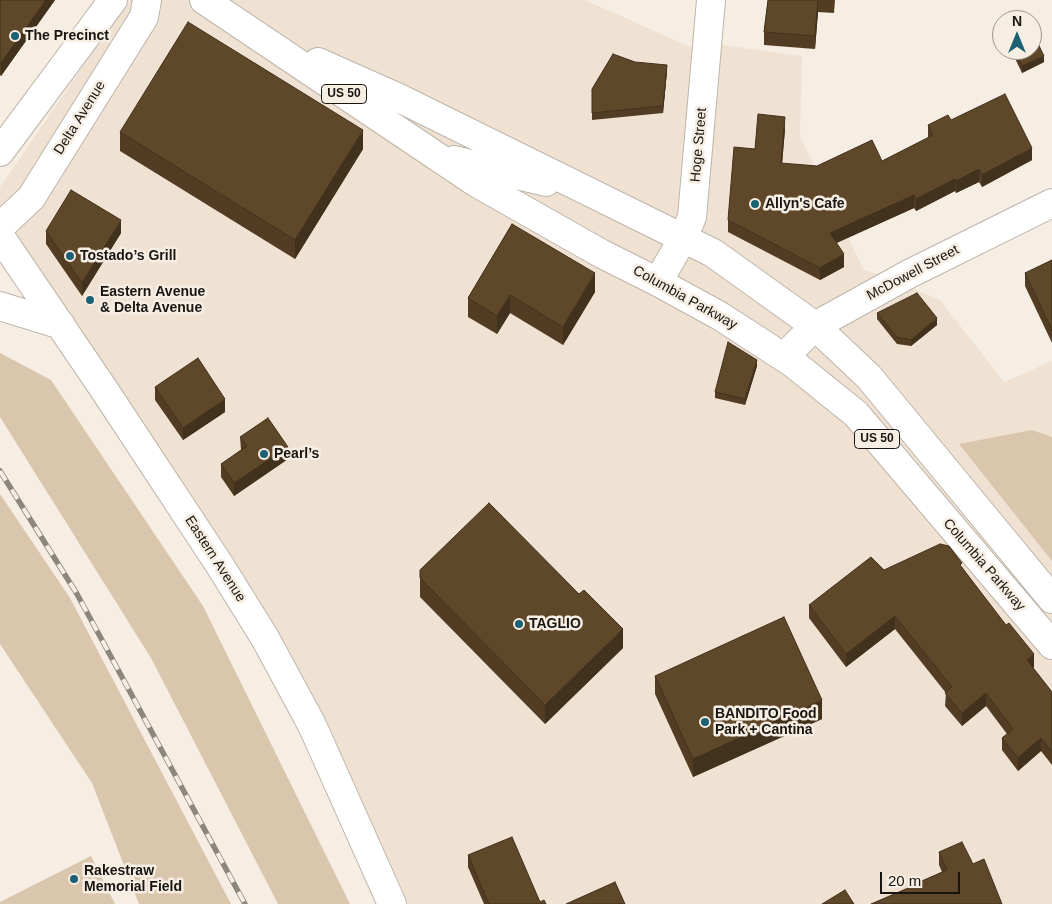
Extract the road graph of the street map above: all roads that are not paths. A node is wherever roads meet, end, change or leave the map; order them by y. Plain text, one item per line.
1 (113, 0) edge
2 (147, 0) edge
3 (204, 0) edge
4 (711, 0) edge
5 (250, 32) junction
6 (0, 152) edge
7 (438, 156) junction
8 (1052, 203) edge
9 (0, 227) edge
10 (0, 236) edge
11 (683, 238) junction
12 (658, 282) junction
13 (0, 306) edge
14 (61, 324) junction
15 (815, 326) junction
16 (784, 357) junction
17 (1052, 599) edge
18 (1052, 645) edge
19 (392, 904) edge

1 - 6 main road
2 - 9 main road, Delta Avenue
3 - 5 main road, Columbia Parkway / US 50
4 - 11 main road, Hoge Street
5 - 7 main road, Columbia Parkway / US 50
5 - 11 main road, Columbia Parkway / US 50
7 - 11 main road
7 - 12 main road, Columbia Parkway / US 50
8 - 15 main road, McDowell Street
10 - 14 main road, Eastern Avenue
11 - 12 main road, Hoge Street
11 - 15 main road, Columbia Parkway / US 50
12 - 16 main road, Columbia Parkway / US 50
13 - 14 main road
14 - 19 main road, Eastern Avenue
15 - 16 main road, McDowell Street
15 - 17 main road, Columbia Parkway / US 50
16 - 18 main road, Columbia Parkway / US 50

